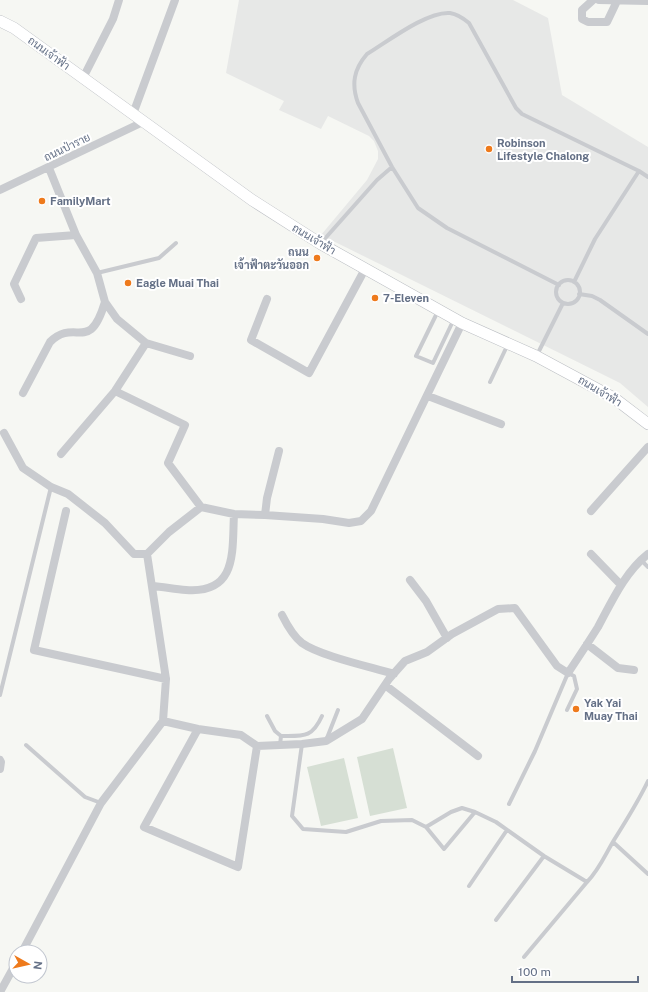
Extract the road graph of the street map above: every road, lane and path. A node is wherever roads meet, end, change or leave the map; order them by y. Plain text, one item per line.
1 (119, 0) edge
2 (175, 0) edge
3 (593, 0) edge
4 (599, 0) edge
5 (617, 1) junction
6 (648, 1) edge
7 (0, 21) edge
8 (83, 78) junction
9 (133, 114) junction
10 (143, 122) junction
11 (392, 167) junction
12 (49, 168) junction
13 (639, 171) junction
14 (648, 177) edge
15 (0, 190) edge
16 (76, 235) junction
17 (176, 243) dead end
18 (321, 244) junction
19 (365, 269) junction
20 (97, 273) junction
21 (574, 282) junction
22 (559, 285) junction
23 (579, 294) junction
24 (21, 299) dead end
25 (267, 299) dead end
26 (105, 302) junction
27 (563, 303) junction
28 (439, 310) junction
29 (458, 321) junction
30 (648, 334) edge
31 (146, 343) junction
32 (508, 343) junction
33 (190, 356) dead end
34 (536, 356) junction
35 (490, 382) dead end
36 (115, 391) junction
37 (23, 393) dead end
38 (428, 396) junction
39 (501, 424) dead end
40 (648, 424) edge
41 (4, 433) dead end
42 (648, 447) edge
43 (279, 451) dead end
44 (61, 454) dead end
45 (51, 487) junction
46 (201, 508) junction
47 (66, 511) dead end
48 (591, 511) dead end
49 (234, 514) junction
50 (265, 515) junction
51 (147, 554) junction
52 (591, 554) dead end
53 (648, 554) edge
54 (641, 559) junction
55 (648, 567) edge
56 (410, 580) dead end
57 (622, 585) junction
58 (152, 586) junction
59 (282, 615) dead end
60 (447, 638) junction
61 (587, 644) junction
62 (634, 670) dead end
63 (568, 673) junction
64 (394, 674) junction
65 (166, 679) junction
66 (385, 685) junction
67 (0, 695) edge
68 (338, 710) dead end
69 (567, 710) dead end
70 (267, 716) dead end
71 (322, 716) dead end
72 (163, 721) junction
73 (198, 729) junction
74 (282, 736) junction
75 (326, 741) junction
76 (302, 744) junction
77 (26, 745) dead end
78 (280, 745) junction
79 (257, 746) junction
80 (478, 756) dead end
81 (0, 760) edge
82 (0, 769) edge
83 (648, 781) edge
84 (101, 803) junction
85 (509, 804) dead end
86 (475, 812) junction
87 (426, 827) junction
88 (507, 830) junction
89 (613, 842) junction
90 (544, 856) junction
91 (648, 874) edge
92 (587, 882) junction
93 (469, 886) dead end
94 (496, 920) dead end
95 (26, 944) edge
96 (524, 957) dead end
97 (8, 978) edge
98 (0, 992) edge

1 - 8 street
2 - 9 street
3 - 5 street
4 - 5 street
5 - 6 street
7 - 8 main road, ถนนเจ้าฟ้า
8 - 9 main road, ถนนเจ้าฟ้า
9 - 10 main road, ถนนเจ้าฟ้า
10 - 12 street, ถนนป่าราย
10 - 18 main road, ถนนเจ้าฟ้า
11 - 13 lane
11 - 18 lane
11 - 22 lane
12 - 15 street, ถนนป่าราย
12 - 16 street
13 - 14 lane
13 - 21 lane
16 - 20 street
16 - 24 street
17 - 20 lane
18 - 19 main road, ถนนเจ้าฟ้า
19 - 25 street
19 - 28 main road, ถนนเจ้าฟ้า
20 - 26 street
21 - 22 lane
21 - 23 lane
22 - 27 lane
23 - 27 lane
23 - 30 lane
26 - 31 street
26 - 37 street
27 - 34 lane
28 - 29 main road, ถนนเจ้าฟ้า
28 - 29 lane
29 - 32 main road, ถนนเจ้าฟ้า
29 - 38 street
31 - 33 street
31 - 36 street
32 - 34 main road, ถนนเจ้าฟ้า
32 - 35 lane
34 - 40 main road, ถนนเจ้าฟ้า
36 - 44 street
36 - 46 street
38 - 39 street
38 - 50 street
41 - 45 street
42 - 48 street
43 - 50 street
45 - 51 street
45 - 67 lane
46 - 49 street
46 - 51 street
47 - 65 street
49 - 50 street
49 - 58 street
51 - 58 street
52 - 57 street
53 - 54 street
54 - 55 lane
54 - 57 street
56 - 60 street
57 - 61 street
58 - 65 street
59 - 64 street
60 - 63 street
60 - 64 street
61 - 62 street
61 - 63 street
63 - 69 lane
63 - 85 lane
64 - 66 street
65 - 72 street
66 - 75 street
66 - 80 street
68 - 75 lane
70 - 74 lane
71 - 74 lane
72 - 73 street
72 - 84 street
73 - 79 street
73 - 79 street
74 - 78 lane
75 - 76 street
76 - 78 street
76 - 87 lane
77 - 84 lane
78 - 79 street
81 - 82 street
83 - 89 lane
84 - 95 street
86 - 87 lane
86 - 87 lane
86 - 88 lane
88 - 90 lane
88 - 93 lane
89 - 91 lane
89 - 92 lane
90 - 92 lane
90 - 94 lane
92 - 96 lane
97 - 98 street

